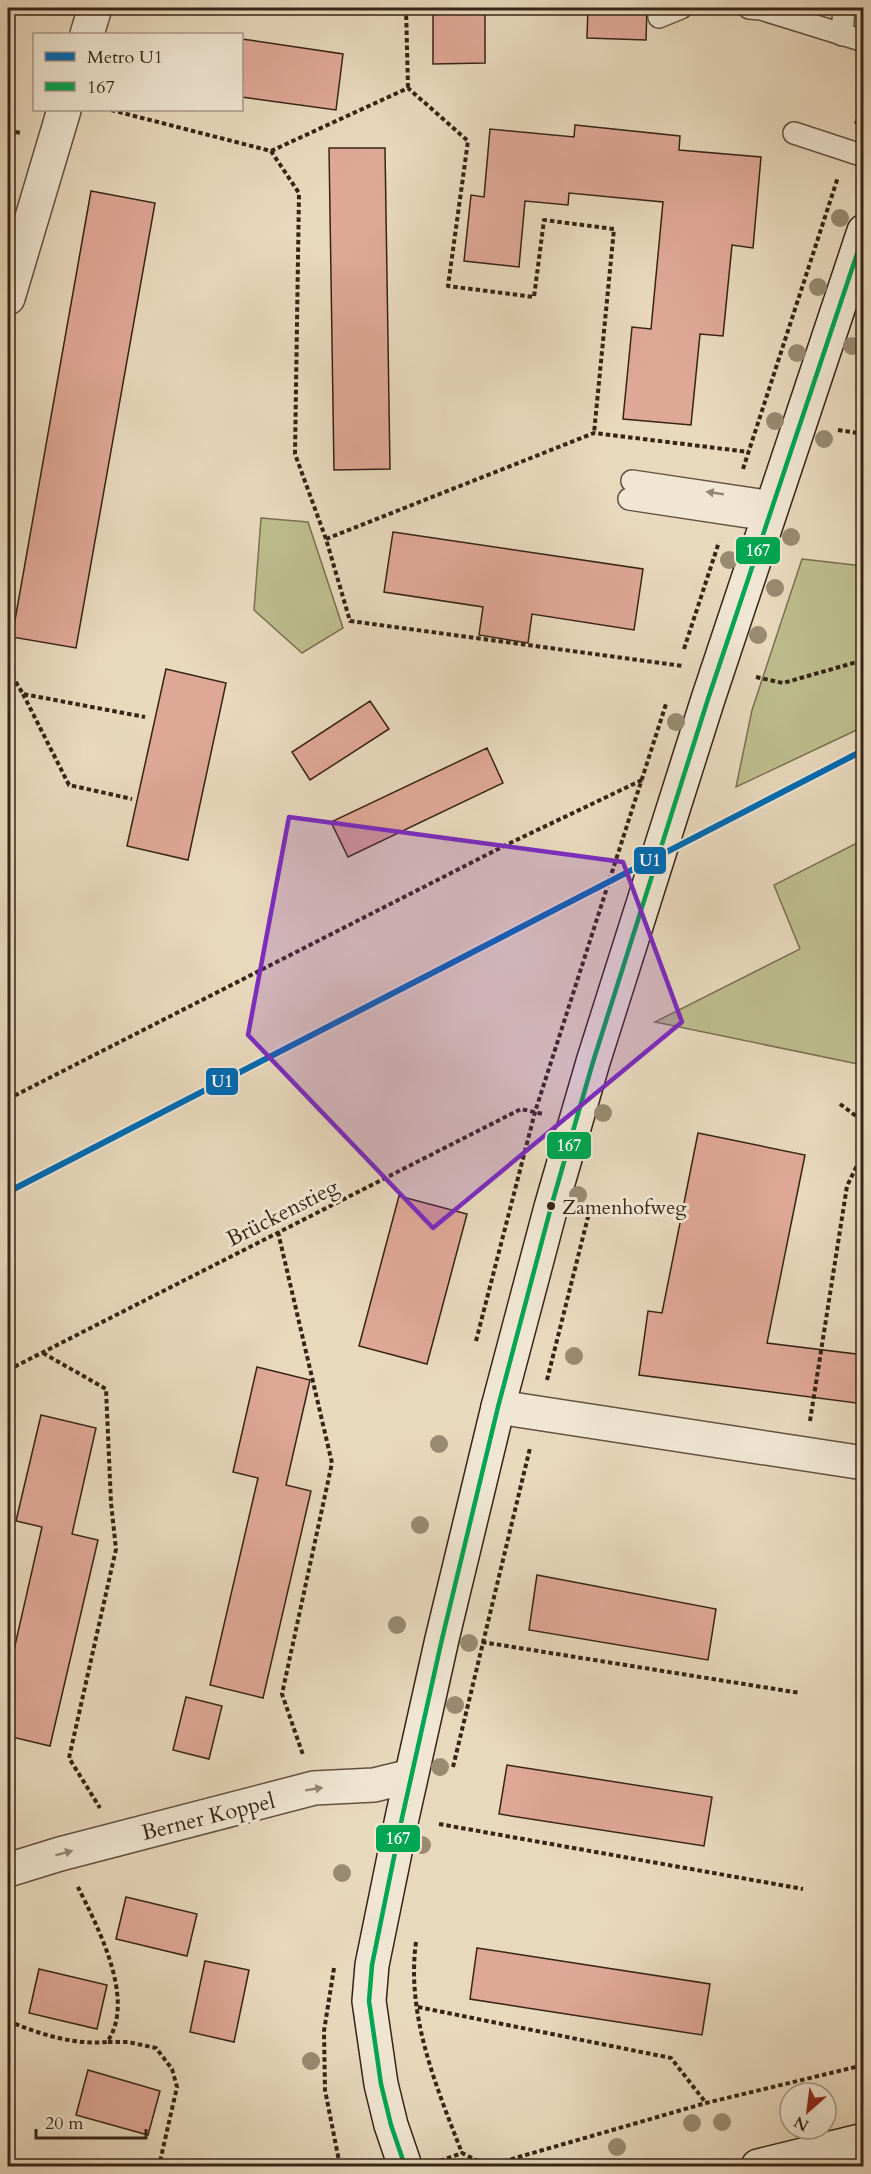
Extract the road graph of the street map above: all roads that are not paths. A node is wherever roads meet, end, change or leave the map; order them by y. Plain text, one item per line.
1 (95, 8) edge
2 (681, 8) edge
3 (749, 8) edge
4 (844, 8) edge
5 (658, 16) dead end
6 (87, 33) edge
7 (842, 35) junction
8 (864, 41) edge
9 (64, 111) edge
10 (794, 133) dead end
11 (855, 154) edge
12 (864, 231) edge
13 (8, 298) edge
14 (631, 490) dead end
15 (770, 511) junction
16 (498, 1407) junction
17 (864, 1463) edge
18 (411, 1776) junction
19 (8, 1870) edge
20 (864, 2140) edge
21 (405, 2166) edge
22 (758, 2166) edge

1 - 6 street
2 - 5 lane
3 - 7 lane
4 - 7 lane
7 - 8 lane
9 - 13 street
10 - 11 lane
12 - 15 street
14 - 15 lane
15 - 16 street
16 - 17 street
16 - 18 street
19 -> 18 street, Berner Koppel
18 - 21 street
20 - 22 street

